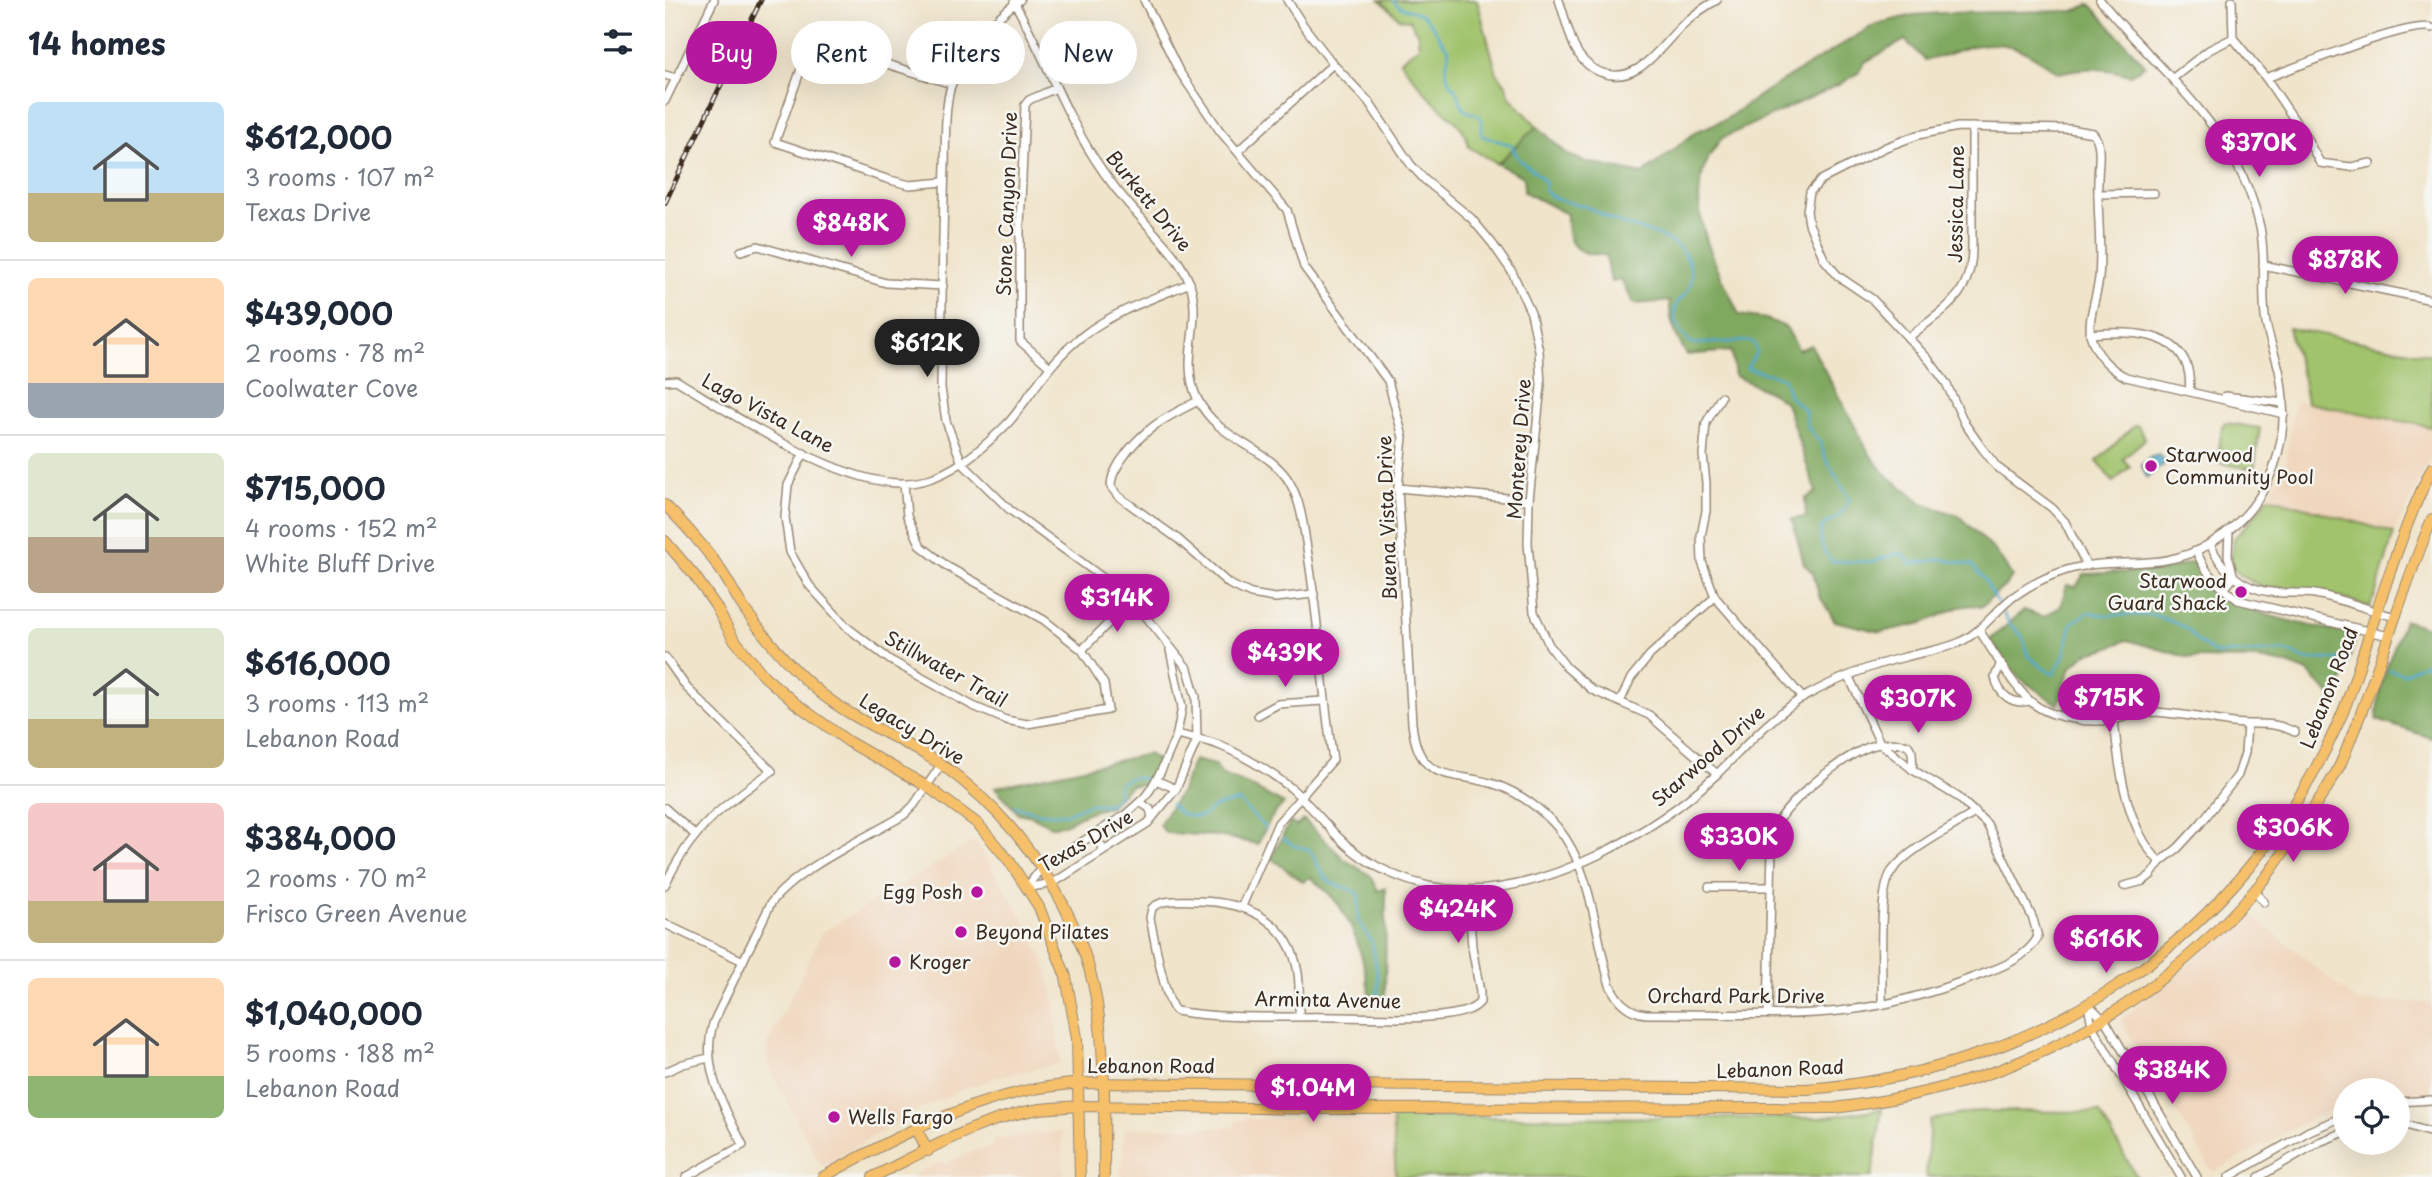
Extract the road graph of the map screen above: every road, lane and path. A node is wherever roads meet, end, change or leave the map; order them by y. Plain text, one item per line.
1 (714, 0) edge
2 (1144, 0) edge
3 (1287, 0) edge
4 (1559, 0) edge
5 (1717, 0) edge
6 (2099, 0) edge
7 (2232, 0) edge
8 (1016, 1) edge
9 (996, 21) edge
10 (2431, 28) edge
11 (2233, 38) junction
12 (1333, 64) junction
13 (906, 70) edge
14 (665, 75) edge
15 (676, 78) junction
16 (2173, 78) junction
17 (2266, 78) junction
18 (952, 84) edge
19 (1056, 88) junction
20 (665, 101) edge
21 (1972, 127) junction
22 (1238, 150) junction
23 (2371, 163) dead end
24 (944, 182) junction
25 (2154, 193) dead end
26 (2098, 194) junction
27 (741, 251) dead end
28 (2263, 265) junction
29 (1189, 283) junction
30 (943, 286) junction
31 (2432, 300) edge
32 (2090, 334) junction
33 (1908, 338) junction
34 (1050, 367) junction
35 (665, 380) edge
36 (2190, 391) junction
37 (2213, 396) junction
38 (1721, 397) dead end
39 (1198, 401) junction
40 (2284, 403) junction
41 (2284, 414) junction
42 (804, 453) junction
43 (962, 463) junction
44 (2432, 468) edge
45 (904, 483) junction
46 (1398, 488) junction
47 (1529, 500) junction
48 (665, 505) edge
49 (2432, 519) edge
50 (2229, 531) junction
51 (665, 541) edge
52 (2210, 544) junction
53 (2196, 551) junction
54 (2087, 566) junction
55 (2234, 577) junction
56 (2224, 589) junction
57 (2262, 590) junction
58 (1314, 594) junction
59 (1715, 597) junction
60 (1132, 599) junction
61 (2258, 607) junction
62 (2377, 612) junction
63 (2395, 617) junction
64 (1979, 630) junction
65 (2371, 631) junction
66 (2389, 636) junction
67 (1082, 649) junction
68 (1170, 649) junction
69 (665, 657) edge
70 (2001, 663) junction
71 (1849, 677) junction
72 (1803, 698) junction
73 (1323, 701) junction
74 (2029, 701) junction
75 (1620, 702) junction
76 (1258, 715) dead end
77 (2114, 719) junction
78 (2247, 725) junction
79 (2295, 733) dead end
80 (1177, 734) junction
81 (1197, 740) junction
82 (1880, 744) junction
83 (2323, 754) junction
84 (941, 765) junction
85 (2340, 765) junction
86 (1434, 769) joint
87 (1913, 769) junction
88 (1717, 774) junction
89 (1156, 780) junction
90 (928, 787) junction
91 (1176, 789) junction
92 (1301, 797) junction
93 (1140, 802) junction
94 (665, 808) edge
95 (1976, 812) junction
96 (1152, 818) junction
97 (694, 834) junction
98 (1094, 834) junction
99 (1104, 850) junction
100 (2160, 862) junction
101 (1578, 863) junction
102 (1042, 867) junction
103 (1053, 883) junction
104 (665, 885) edge
105 (2124, 886) dead end
106 (1709, 887) dead end
107 (1769, 887) junction
108 (2256, 887) junction
109 (1026, 888) junction
110 (1468, 890) junction
111 (2218, 900) junction
112 (2264, 902) dead end
113 (1242, 906) junction
114 (2232, 913) junction
115 (665, 924) edge
116 (743, 961) junction
117 (2088, 1004) junction
118 (1882, 1005) junction
119 (1768, 1014) junction
120 (1299, 1016) junction
121 (2103, 1018) junction
122 (2092, 1025) junction
123 (709, 1058) junction
124 (665, 1072) edge
125 (1078, 1083) junction
126 (1104, 1083) junction
127 (1335, 1085) junction
128 (2432, 1100) edge
129 (2410, 1101) edge
130 (1079, 1106) junction
131 (1104, 1107) junction
132 (1335, 1109) junction
133 (2333, 1121) edge
134 (2410, 1126) edge
135 (916, 1128) junction
136 (2432, 1133) edge
137 (2333, 1137) edge
138 (927, 1151) junction
139 (691, 1176) edge
140 (823, 1177) edge
141 (873, 1177) edge
142 (1080, 1177) edge
143 (1104, 1177) edge
144 (2181, 1177) edge
145 (2197, 1177) edge
146 (2228, 1177) edge
147 (2259, 1177) edge

1 - 15 street
2 - 22 street, Buena Vista Drive
3 - 12 street, Monterey Drive
4 - 5 street
6 - 16 street, Starwood Drive
7 - 11 street
8 - 9 street, Texas Drive
8 - 19 street, Burkett Drive
10 - 17 street
11 - 16 street
11 - 17 street
12 - 22 street
12 - 47 street, Monterey Drive
13 - 24 street
14 - 15 street
15 - 20 street
16 - 28 street, Starwood Drive
17 - 23 street
18 - 24 street, Texas Drive
19 - 29 street, Burkett Drive
19 - 34 street, Stone Canyon Drive
21 - 26 street
21 - 33 street, Jessica Lane
21 - 33 street
22 - 46 street, Buena Vista Drive
24 - 30 street, Texas Drive
25 - 26 street
26 - 32 street
27 - 30 street
28 - 31 street
28 - 40 street, Starwood Drive
29 - 34 street, Lago Vista Lane
29 - 39 street, Burkett Drive
30 - 43 street, Texas Drive
32 - 36 street
32 - 36 street
33 - 54 street
34 - 43 street, Lago Vista Lane
35 - 42 street, Lago Vista Lane
36 - 37 street
37 - 40 street
37 - 41 street
38 - 59 street
39 - 58 street, Burkett Drive
39 - 58 street
40 - 41 street, Starwood Drive
41 - 50 street, Starwood Drive
42 - 45 street, Lago Vista Lane
42 - 67 street, Stillwater Trail
43 - 45 street, Lago Vista Lane
43 - 60 street, Texas Drive
44 - 62 main road, Lebanon Road
45 - 67 street
46 - 47 street
46 - 86 street, Buena Vista Drive
47 - 75 street, Monterey Drive
48 - 84 main road, Legacy Drive
49 - 63 main road, Lebanon Road
50 - 52 street, Starwood Drive
50 - 55 street
51 - 90 main road
52 - 53 street, Starwood Drive
52 - 55 street
53 - 54 street, Starwood Drive
53 - 56 street
54 - 64 street, Starwood Drive
55 - 56 street
55 - 57 street
56 - 61 street
57 - 61 street
57 - 62 street
58 - 73 street, Burkett Drive
59 - 72 street
59 - 75 street
60 - 67 street
60 - 68 street, Texas Drive
61 - 65 street
62 - 63 street
62 - 65 main road, Lebanon Road
63 - 66 main road, Lebanon Road
64 - 70 street
64 - 71 street, Starwood Drive
65 - 66 street
65 - 83 main road, Lebanon Road
66 - 85 main road, Lebanon Road
68 - 80 street, Texas Drive
68 - 81 street, Texas Drive
69 - 97 street
70 - 74 street
70 - 74 street
71 - 72 street, Starwood Drive
71 - 82 street
72 - 88 street, Starwood Drive
73 - 76 street
73 - 92 street, Burkett Drive
74 - 77 street
75 - 88 street, Monterey Drive
77 - 78 street
77 - 100 street
78 - 79 street
78 - 100 street
80 - 81 street, Starwood Drive
80 - 89 street, Texas Drive
81 - 91 street, Texas Drive
81 - 92 street, Starwood Drive
82 - 87 street
82 - 87 street
82 - 107 street
83 - 85 main road
83 - 111 main road, Lebanon Road
84 - 90 street
84 - 102 main road, Legacy Drive
85 - 108 main road, Lebanon Road
86 - 101 street, Orchard Park Drive
87 - 95 street
88 - 101 street, Starwood Drive
89 - 91 street
89 - 93 street, Texas Drive
90 - 109 main road
90 - 116 street
91 - 96 street, Texas Drive
92 - 110 street, Starwood Drive
92 - 113 street, Burkett Drive
93 - 96 street
93 - 98 street, Texas Drive
94 - 97 street
95 - 118 street
95 - 118 street, Orchard Park Drive
96 - 99 street, Texas Drive
97 - 104 street
98 - 99 street
98 - 102 street, Texas Drive
99 - 103 street, Texas Drive
100 - 105 street
101 - 110 street, Starwood Drive
101 - 119 street, Orchard Park Drive
102 - 103 main road, Legacy Drive
102 - 109 street, Texas Drive
103 - 109 street, Texas Drive
103 - 126 main road, Legacy Drive
106 - 107 street
107 - 119 street
108 - 112 street
108 - 114 main road, Lebanon Road
109 - 125 main road
110 - 120 street, Arminta Avenue
111 - 114 main road
111 - 117 main road, Lebanon Road
113 - 120 street
113 - 120 street, Arminta Avenue
114 - 121 main road, Lebanon Road
115 - 116 street
116 - 123 street
117 - 121 street
117 - 122 street
117 - 127 main road, Lebanon Road
118 - 119 street, Orchard Park Drive
121 - 122 main road, Lebanon Road
121 - 145 street
122 - 132 main road, Lebanon Road
122 - 144 street
123 - 124 street
123 - 139 street
125 - 126 main road, Lebanon Road
125 - 130 main road
125 - 135 main road, Lebanon Road
126 - 127 main road, Lebanon Road
126 - 131 main road, Legacy Drive
127 - 132 main road
128 - 129 street
130 - 131 main road, Lebanon Road
130 - 138 main road, Lebanon Road
130 - 142 main road
131 - 132 main road, Lebanon Road
131 - 143 main road, Legacy Drive
133 - 146 street
134 - 136 street
135 - 138 main road
135 - 140 main road, Lebanon Road
137 - 147 street
138 - 141 main road, Lebanon Road

